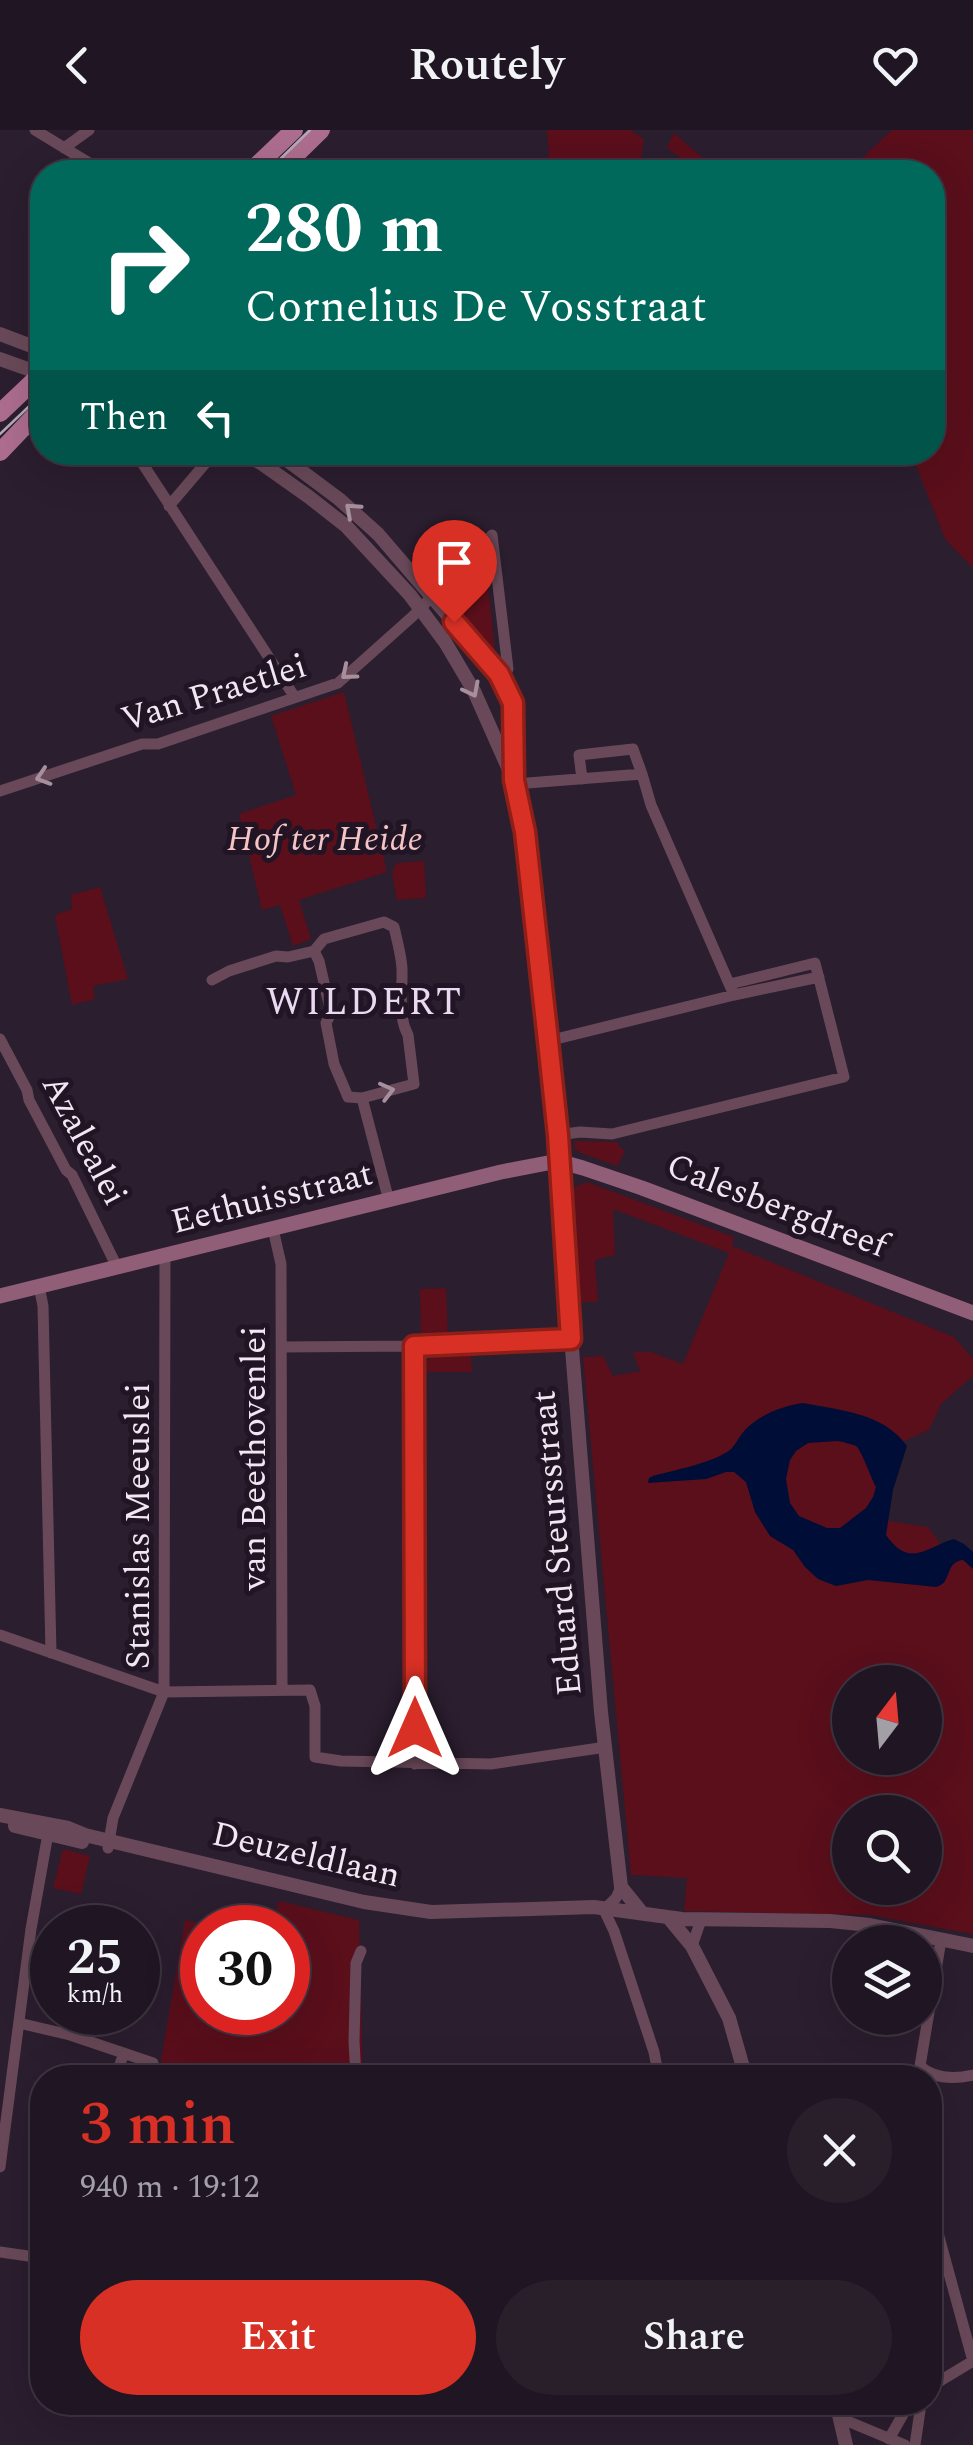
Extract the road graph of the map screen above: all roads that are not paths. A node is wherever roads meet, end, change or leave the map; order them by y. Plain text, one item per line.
1 (35, 130) edge
2 (89, 130) edge
3 (294, 130) edge
4 (321, 130) edge
5 (64, 148) junction
6 (84, 160) edge
7 (263, 160) edge
8 (290, 160) edge
9 (0, 334) edge
10 (30, 345) edge
11 (0, 358) edge
12 (30, 369) edge
13 (30, 384) edge
14 (0, 413) edge
15 (30, 421) edge
16 (0, 452) edge
17 (143, 465) edge
18 (204, 465) edge
19 (264, 465) edge
20 (295, 465) edge
21 (170, 506) junction
22 (432, 596) junction
23 (420, 608) junction
24 (508, 669) dead end
25 (294, 696) junction
26 (642, 774) junction
27 (582, 779) junction
28 (514, 782) junction
29 (0, 791) edge
30 (314, 951) junction
31 (212, 980) dead end
32 (732, 989) junction
33 (0, 1039) edge
34 (548, 1041) junction
35 (4, 1054) edge
36 (362, 1098) junction
37 (558, 1135) junction
38 (558, 1162) junction
39 (389, 1201) junction
40 (273, 1229) junction
41 (165, 1254) junction
42 (117, 1267) junction
43 (39, 1286) junction
44 (0, 1296) edge
45 (973, 1313) edge
46 (571, 1339) junction
47 (414, 1346) junction
48 (282, 1347) junction
49 (0, 1635) edge
50 (51, 1653) junction
51 (282, 1689) junction
52 (164, 1692) junction
53 (606, 1748) junction
54 (415, 1764) junction
55 (0, 1819) edge
56 (49, 1829) junction
57 (109, 1844) junction
58 (621, 1887) junction
59 (604, 1910) junction
60 (642, 1913) junction
61 (668, 1918) junction
62 (701, 1920) junction
63 (870, 1925) edge
64 (942, 1940) edge
65 (692, 1946) junction
66 (973, 1946) edge
67 (361, 1952) dead end
68 (19, 2023) junction
69 (925, 2035) edge
70 (124, 2053) junction
71 (16, 2055) junction
72 (0, 2056) edge
73 (153, 2063) dead end
74 (120, 2065) edge
75 (355, 2065) edge
76 (656, 2065) edge
77 (742, 2065) edge
78 (919, 2065) edge
79 (973, 2075) edge
80 (942, 2077) edge
81 (949, 2078) junction
82 (942, 2081) edge
83 (0, 2168) edge
84 (942, 2248) edge
85 (0, 2252) edge
86 (30, 2256) edge
87 (973, 2361) edge
88 (942, 2380) edge
89 (839, 2415) edge
90 (847, 2415) edge
91 (903, 2415) edge
92 (919, 2415) edge
93 (890, 2439) junction
94 (846, 2445) edge
95 (905, 2445) edge
96 (915, 2445) edge

1 - 5 street
2 - 5 street
3 - 7 main road
4 - 8 main road
5 - 6 street
9 - 10 street
11 - 12 street
13 - 14 main road
15 - 16 main road
17 - 21 street
18 - 21 street
19 - 23 street
22 -> 20 street
21 - 25 street
22 - 23 street, Van Praetlei
22 - 24 street
22 - 28 street
23 -> 25 street, Van Praetlei
23 -> 28 street
25 -> 29 street, Van Praetlei
26 - 27 street
26 - 27 street
26 - 32 street
27 - 28 street
28 - 34 street, Eduard Steursstraat
30 - 31 street
30 - 36 street
36 -> 30 street
32 - 34 street
32 - 37 street
33 - 35 street, Azalealei
34 - 37 street, Eduard Steursstraat
35 - 42 street, Azalealei
36 - 39 street
37 - 38 street, Eduard Steursstraat
38 - 39 main road, Eethuisstraat
38 - 45 main road, Calesbergdreef
38 - 46 street, Eduard Steursstraat
39 - 40 main road, Eethuisstraat
40 - 41 main road, Eethuisstraat
40 - 48 street, van Beethovenlei
41 - 42 main road, Eethuisstraat
41 - 52 street, Stanislas Meeuslei
42 - 43 main road, Eethuisstraat
43 - 44 main road, Eethuisstraat
43 - 50 street
46 - 47 street
46 - 53 street, Eduard Steursstraat
47 - 48 street
47 - 54 street
48 - 51 street, van Beethovenlei
49 - 50 street
50 - 52 street
51 - 52 street
51 - 54 street
52 - 57 street, Stanislas Meeuslei
53 - 54 street
53 - 58 street, Eduard Steursstraat
55 - 56 street, Deuzeldlaan
56 - 57 street, Deuzeldlaan
56 - 68 street
57 - 59 street, Deuzeldlaan
58 - 59 street
58 - 60 street
59 - 60 street, Deuzeldlaan
59 - 76 street
60 - 61 street, Deuzeldlaan
61 - 62 street, Deuzeldlaan
61 - 65 street
62 - 63 street, Deuzeldlaan
62 - 65 street
64 - 66 street, Deuzeldlaan
65 - 77 street
67 - 75 street
68 - 70 street
68 - 71 street
69 - 78 street
70 - 73 street
70 - 74 street
71 - 72 street
71 - 83 street
79 - 81 street
80 - 81 street
81 - 82 street
84 - 87 street
85 - 86 street
87 - 88 street
89 - 94 street
90 - 93 street
91 - 93 street
92 - 96 street
93 - 95 street

